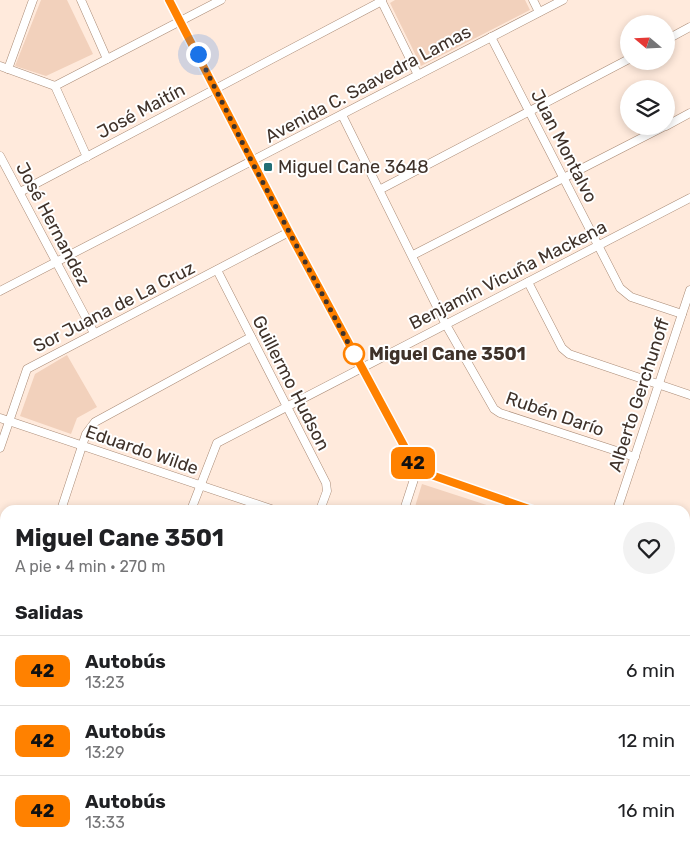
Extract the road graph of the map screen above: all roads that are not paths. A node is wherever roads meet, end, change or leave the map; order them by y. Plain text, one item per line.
1 (33, 0) edge
2 (81, 0) edge
3 (170, 0) edge
4 (221, 0) edge
5 (533, 0) edge
6 (563, 0) edge
7 (382, 1) edge
8 (539, 12) junction
9 (180, 21) junction
10 (690, 27) edge
11 (675, 35) edge
12 (490, 37) junction
13 (107, 59) junction
14 (620, 64) edge
15 (0, 66) edge
16 (8, 69) junction
17 (418, 75) junction
18 (55, 86) junction
19 (216, 88) junction
20 (529, 111) junction
21 (690, 113) edge
22 (342, 115) junction
23 (675, 121) edge
24 (648, 135) edge
25 (0, 156) edge
26 (87, 157) junction
27 (252, 162) junction
28 (563, 178) junction
29 (381, 190) junction
30 (20, 192) junction
31 (690, 198) edge
32 (289, 232) junction
33 (599, 247) junction
34 (413, 255) junction
35 (56, 263) junction
36 (217, 270) junction
37 (528, 282) junction
38 (690, 290) edge
39 (0, 291) edge
40 (682, 314) junction
41 (445, 323) junction
42 (94, 333) junction
43 (251, 337) junction
44 (361, 366) junction
45 (660, 385) junction
46 (690, 395) edge
47 (286, 406) junction
48 (0, 418) edge
49 (9, 421) junction
50 (82, 445) junction
51 (0, 448) edge
52 (635, 457) junction
53 (417, 470) junction
54 (200, 486) junction
55 (63, 505) edge
56 (194, 505) edge
57 (259, 505) edge
58 (322, 505) edge
59 (406, 505) edge
60 (518, 505) edge
61 (619, 505) edge

1 - 16 street
2 - 13 street
3 - 9 street
4 - 9 street
5 - 8 street
6 - 8 street, Avenida C. Saavedra Lamas
7 - 17 street
7 - 19 street, José Maitín
8 - 12 street, Avenida C. Saavedra Lamas
9 - 13 street
9 - 19 street
10 - 11 street
12 - 17 street, Avenida C. Saavedra Lamas
12 - 20 street, Juan Montalvo
13 - 18 street
14 - 20 street
15 - 16 street
16 - 18 street
17 - 22 street, Avenida C. Saavedra Lamas
18 - 26 street
19 - 26 street, José Maitín
19 - 27 street
20 - 28 street, Juan Montalvo
20 - 29 street
21 - 23 street
22 - 27 street, Avenida C. Saavedra Lamas
22 - 29 street, Rubén Darío
24 - 28 street
25 - 30 street, José Hernandez
26 - 30 street, José Maitín
27 - 32 street
27 - 35 street, Avenida C. Saavedra Lamas
28 - 33 street, Juan Montalvo
28 - 34 street
29 - 34 street, Rubén Darío
30 - 35 street, José Hernandez
31 - 33 street, Benjamín Vicuña Mackena
32 - 36 street, Sor Juana de La Cruz
32 - 44 street
33 - 37 street, Benjamín Vicuña Mackena
33 - 40 street, Juan Montalvo
34 - 41 street, Rubén Darío
35 - 39 street, Avenida C. Saavedra Lamas
35 - 42 street, José Hernandez
36 - 42 street, Sor Juana de La Cruz
36 - 43 street, Guillermo Hudson
37 - 41 street, Benjamín Vicuña Mackena
37 - 45 street
38 - 40 street, Alberto Gerchunoff
40 - 45 street, Alberto Gerchunoff
41 - 44 street, Benjamín Vicuña Mackena
41 - 52 street, Rubén Darío
42 - 49 street, Sor Juana de La Cruz
43 - 47 street, Guillermo Hudson
43 - 50 street
44 - 47 street, Benjamín Vicuña Mackena
44 - 53 street
45 - 46 street
45 - 52 street, Alberto Gerchunoff
47 - 54 street, Benjamín Vicuña Mackena
47 - 58 street, Guillermo Hudson
48 - 49 street, Eduardo Wilde
49 - 50 street, Eduardo Wilde
49 - 51 street, Sor Juana de La Cruz
50 - 54 street, Eduardo Wilde
50 - 55 street
52 - 61 street, Alberto Gerchunoff
53 - 59 street
53 - 60 street
54 - 56 street, Benjamín Vicuña Mackena
54 - 57 street, Eduardo Wilde

